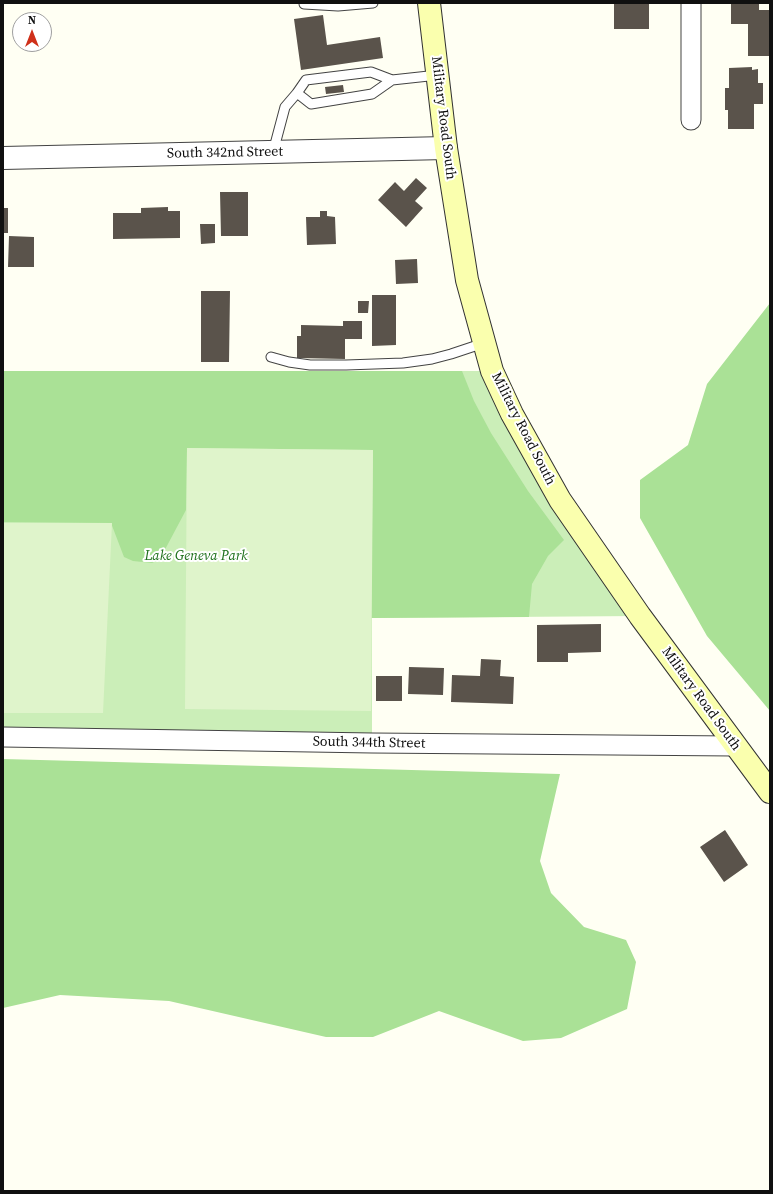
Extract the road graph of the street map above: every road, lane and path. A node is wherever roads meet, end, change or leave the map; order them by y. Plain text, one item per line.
1 (373, 3) edge
2 (429, 3) edge
3 (691, 3) edge
4 (304, 4) dead end
5 (438, 75) junction
6 (392, 80) junction
7 (297, 93) junction
8 (691, 120) dead end
9 (446, 148) junction
10 (272, 152) junction
11 (3, 158) edge
12 (484, 343) junction
13 (271, 357) dead end
14 (3, 737) edge
15 (734, 746) junction
16 (770, 792) edge

1 - 4 lane
2 - 5 main road, Military Road South
3 - 8 street
5 - 6 lane
5 - 9 main road, Military Road South
6 - 7 lane
6 - 7 lane
7 - 10 lane
9 - 10 street, South 342nd Street
9 - 12 main road, Military Road South
10 - 11 street, South 342nd Street
12 - 13 lane
12 - 15 main road, Military Road South
14 - 15 street, South 344th Street
15 - 16 main road, Military Road South

